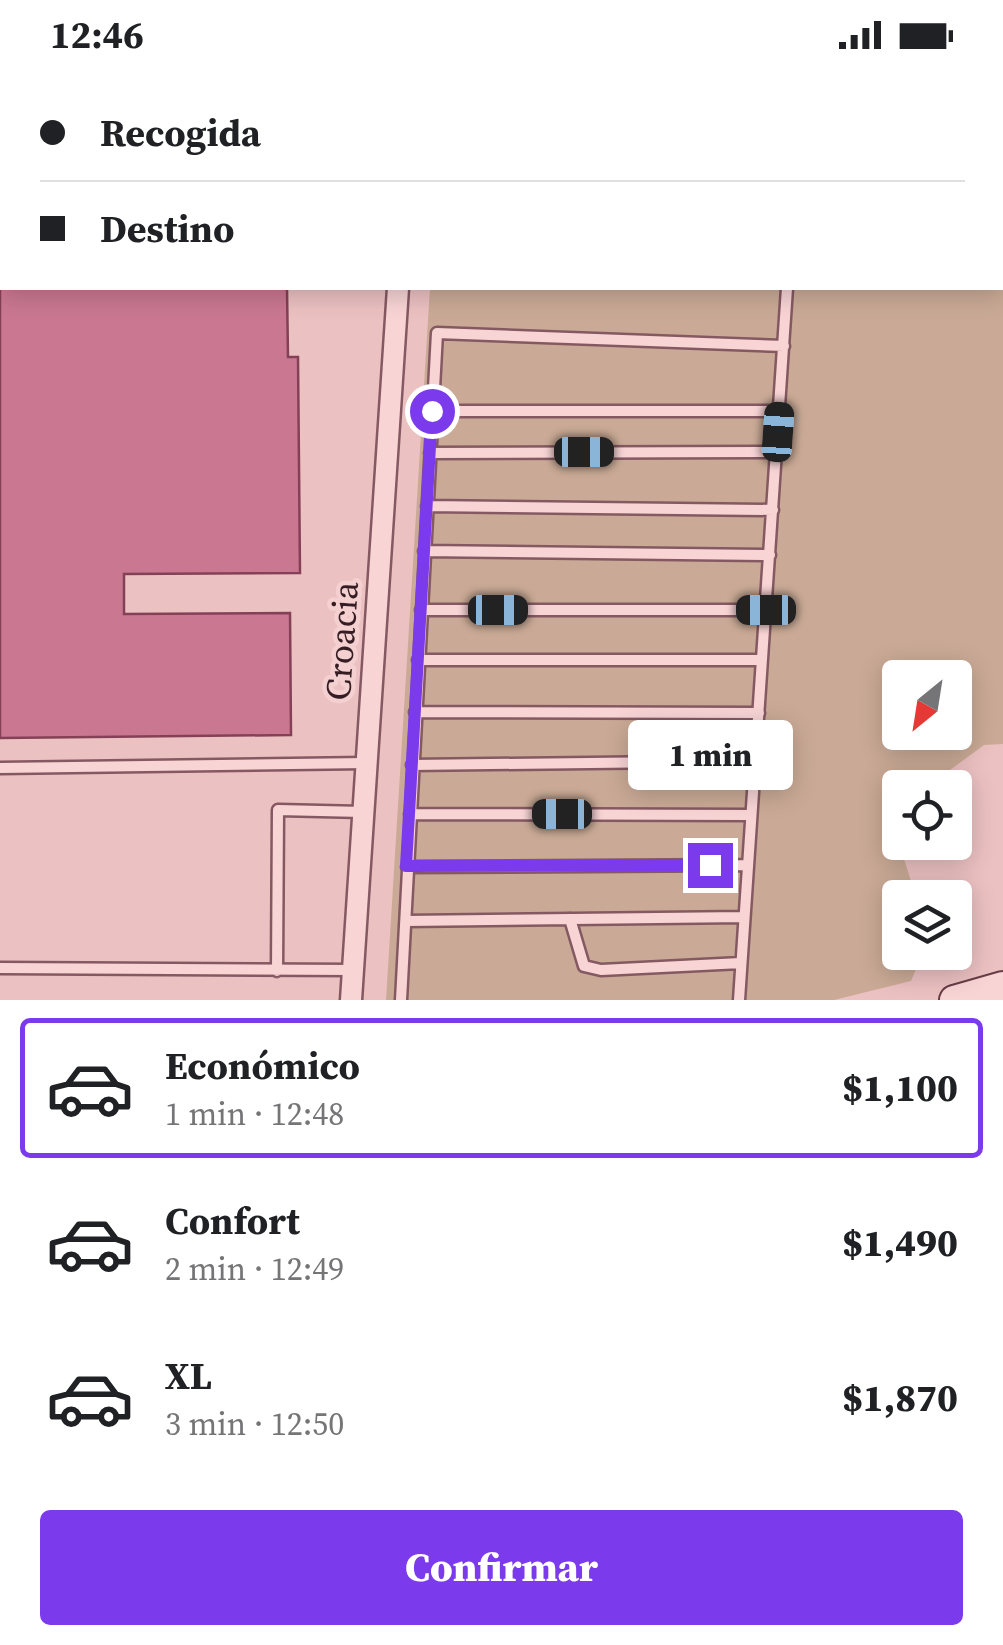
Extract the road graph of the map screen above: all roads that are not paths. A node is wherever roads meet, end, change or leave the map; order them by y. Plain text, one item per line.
1 (398, 290) edge
2 (787, 290) edge
3 (784, 346) junction
4 (432, 411) junction
5 (780, 411) junction
6 (430, 452) junction
7 (777, 452) junction
8 (427, 506) junction
9 (773, 510) junction
10 (424, 551) junction
11 (770, 556) junction
12 (421, 610) junction
13 (766, 610) junction
14 (418, 660) junction
15 (762, 660) junction
16 (415, 712) junction
17 (759, 713) junction
18 (756, 761) junction
19 (366, 763) junction
20 (412, 766) junction
21 (0, 768) edge
22 (364, 812) junction
23 (410, 814) junction
24 (752, 815) junction
25 (748, 865) junction
26 (406, 866) junction
27 (744, 917) junction
28 (570, 919) junction
29 (406, 921) junction
30 (741, 963) junction
31 (0, 968) edge
32 (354, 970) junction
33 (277, 971) junction
34 (1003, 986) edge
35 (352, 1000) edge
36 (402, 1000) edge
37 (738, 1000) edge
38 (954, 1000) edge

1 - 19 street, Croacia
2 - 3 lane
3 - 4 lane
3 - 5 lane
4 - 5 lane
4 - 6 lane
5 - 7 lane
6 - 7 lane
6 - 8 lane
7 - 9 lane
8 - 9 lane
8 - 10 lane
9 - 11 lane
10 - 11 lane
10 - 12 lane
11 - 13 lane
12 - 13 lane
12 - 14 lane
13 - 15 lane
14 - 15 lane
14 - 16 lane
15 - 17 lane
16 - 17 lane
16 - 20 lane
17 - 18 lane
18 - 20 lane
18 - 24 lane
19 - 21 lane
19 - 22 street, Croacia
20 - 23 lane
22 - 32 street, Croacia
22 - 33 lane
23 - 24 lane
23 - 26 lane
24 - 25 lane
25 - 26 lane
25 - 27 lane
26 - 29 lane
27 - 28 lane
27 - 30 lane
28 - 29 lane
28 - 30 lane
29 - 36 lane
30 - 37 lane
31 - 33 lane
32 - 33 lane
32 - 35 street, Croacia
34 - 38 street

